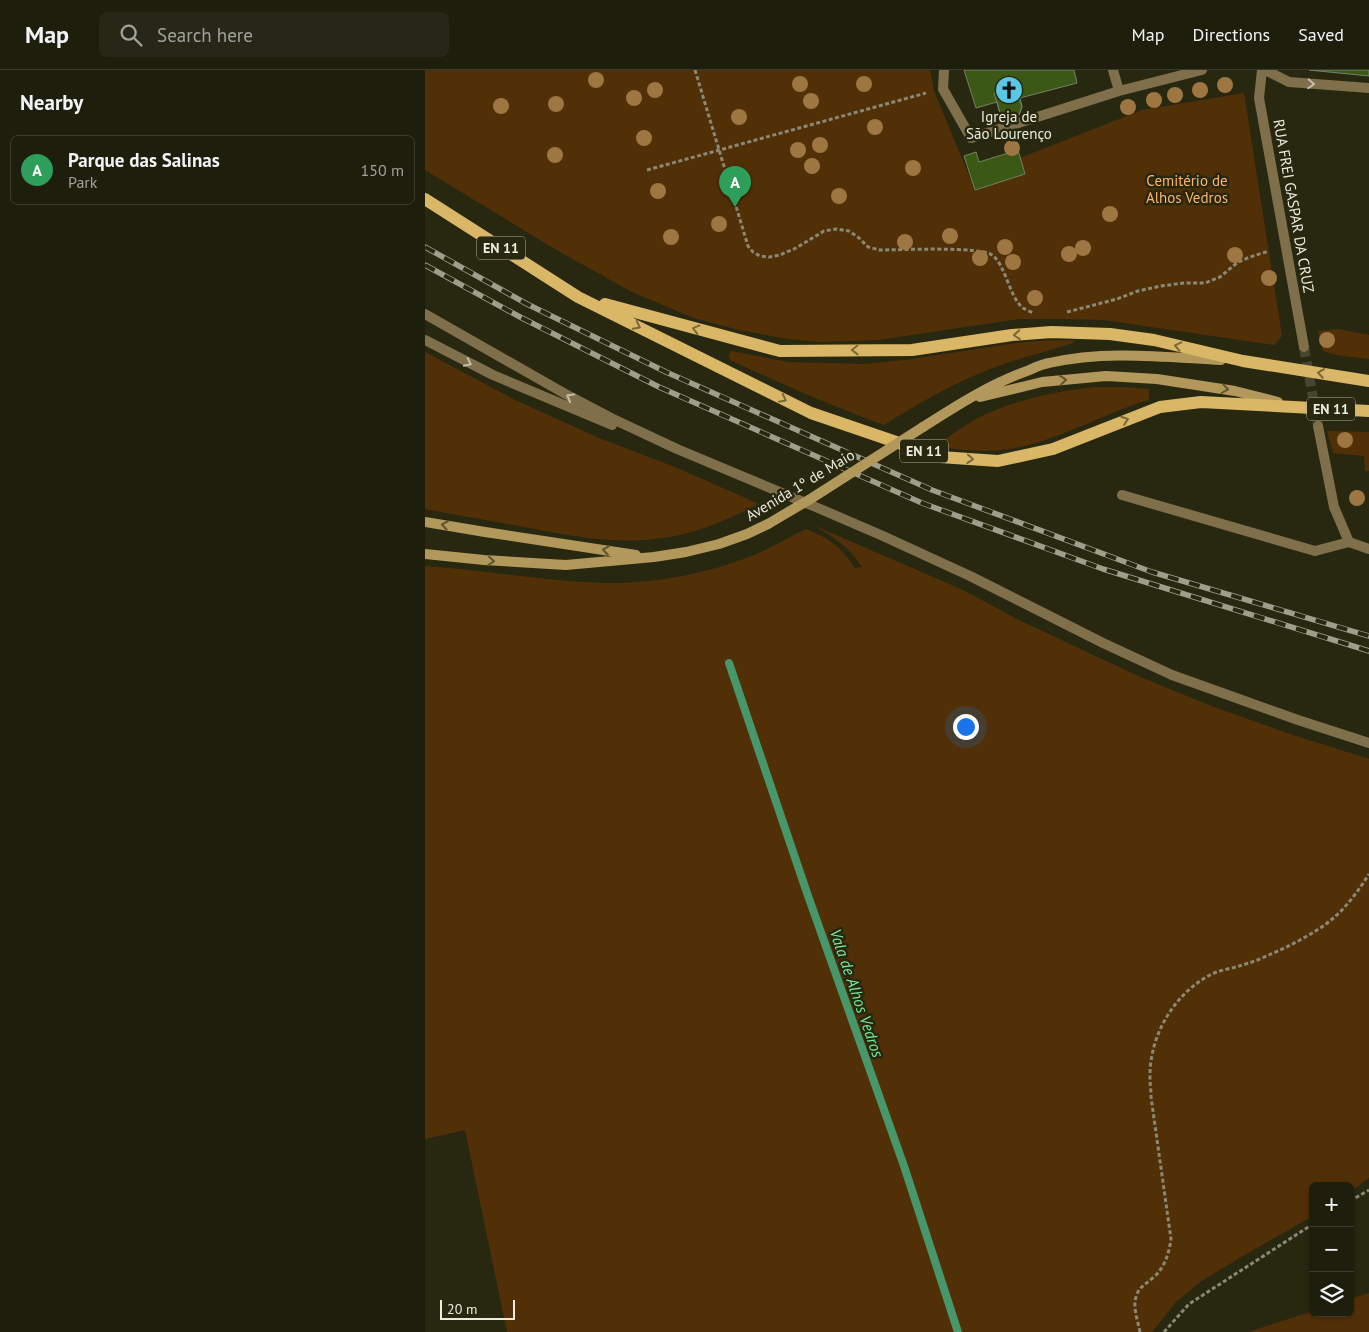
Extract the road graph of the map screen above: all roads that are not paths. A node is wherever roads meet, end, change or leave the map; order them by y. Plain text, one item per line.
1 (944, 70) edge
2 (1113, 70) edge
3 (1202, 70) edge
4 (1264, 70) edge
5 (1369, 88) edge
6 (1119, 91) junction
7 (425, 199) edge
8 (578, 297) junction
9 (425, 314) edge
10 (425, 340) edge
11 (1304, 347) tunnel mouth
12 (1243, 360) junction
13 (1369, 381) edge
14 (964, 401) junction
15 (1293, 406) junction
16 (1369, 411) edge
17 (1318, 426) tunnel mouth
18 (677, 448) junction
19 (1122, 495) dead end
20 (425, 522) edge
21 (1349, 542) junction
22 (1369, 549) edge
23 (425, 554) edge
24 (654, 558) junction
25 (1369, 743) edge

1 - 6 street
2 - 6 street
3 - 6 street
4 -> 5 street
4 - 11 street, RUA FREI GASPAR DA CRUZ
7 - 8 main road, EN 11
12 -> 8 main road, EN 11
8 -> 15 main road, EN 11
18 -> 9 street
10 -> 18 street
13 -> 12 main road, EN 11
12 - 14 main road
14 -> 15 main road
14 - 24 main road, Avenida 1º de Maio, bridge
15 - 16 main road, EN 11
17 - 21 street
18 - 25 street
19 - 21 street
24 -> 20 main road, Avenida 1º de Maio
21 - 22 street
23 -> 24 main road, Avenida 1º de Maio

